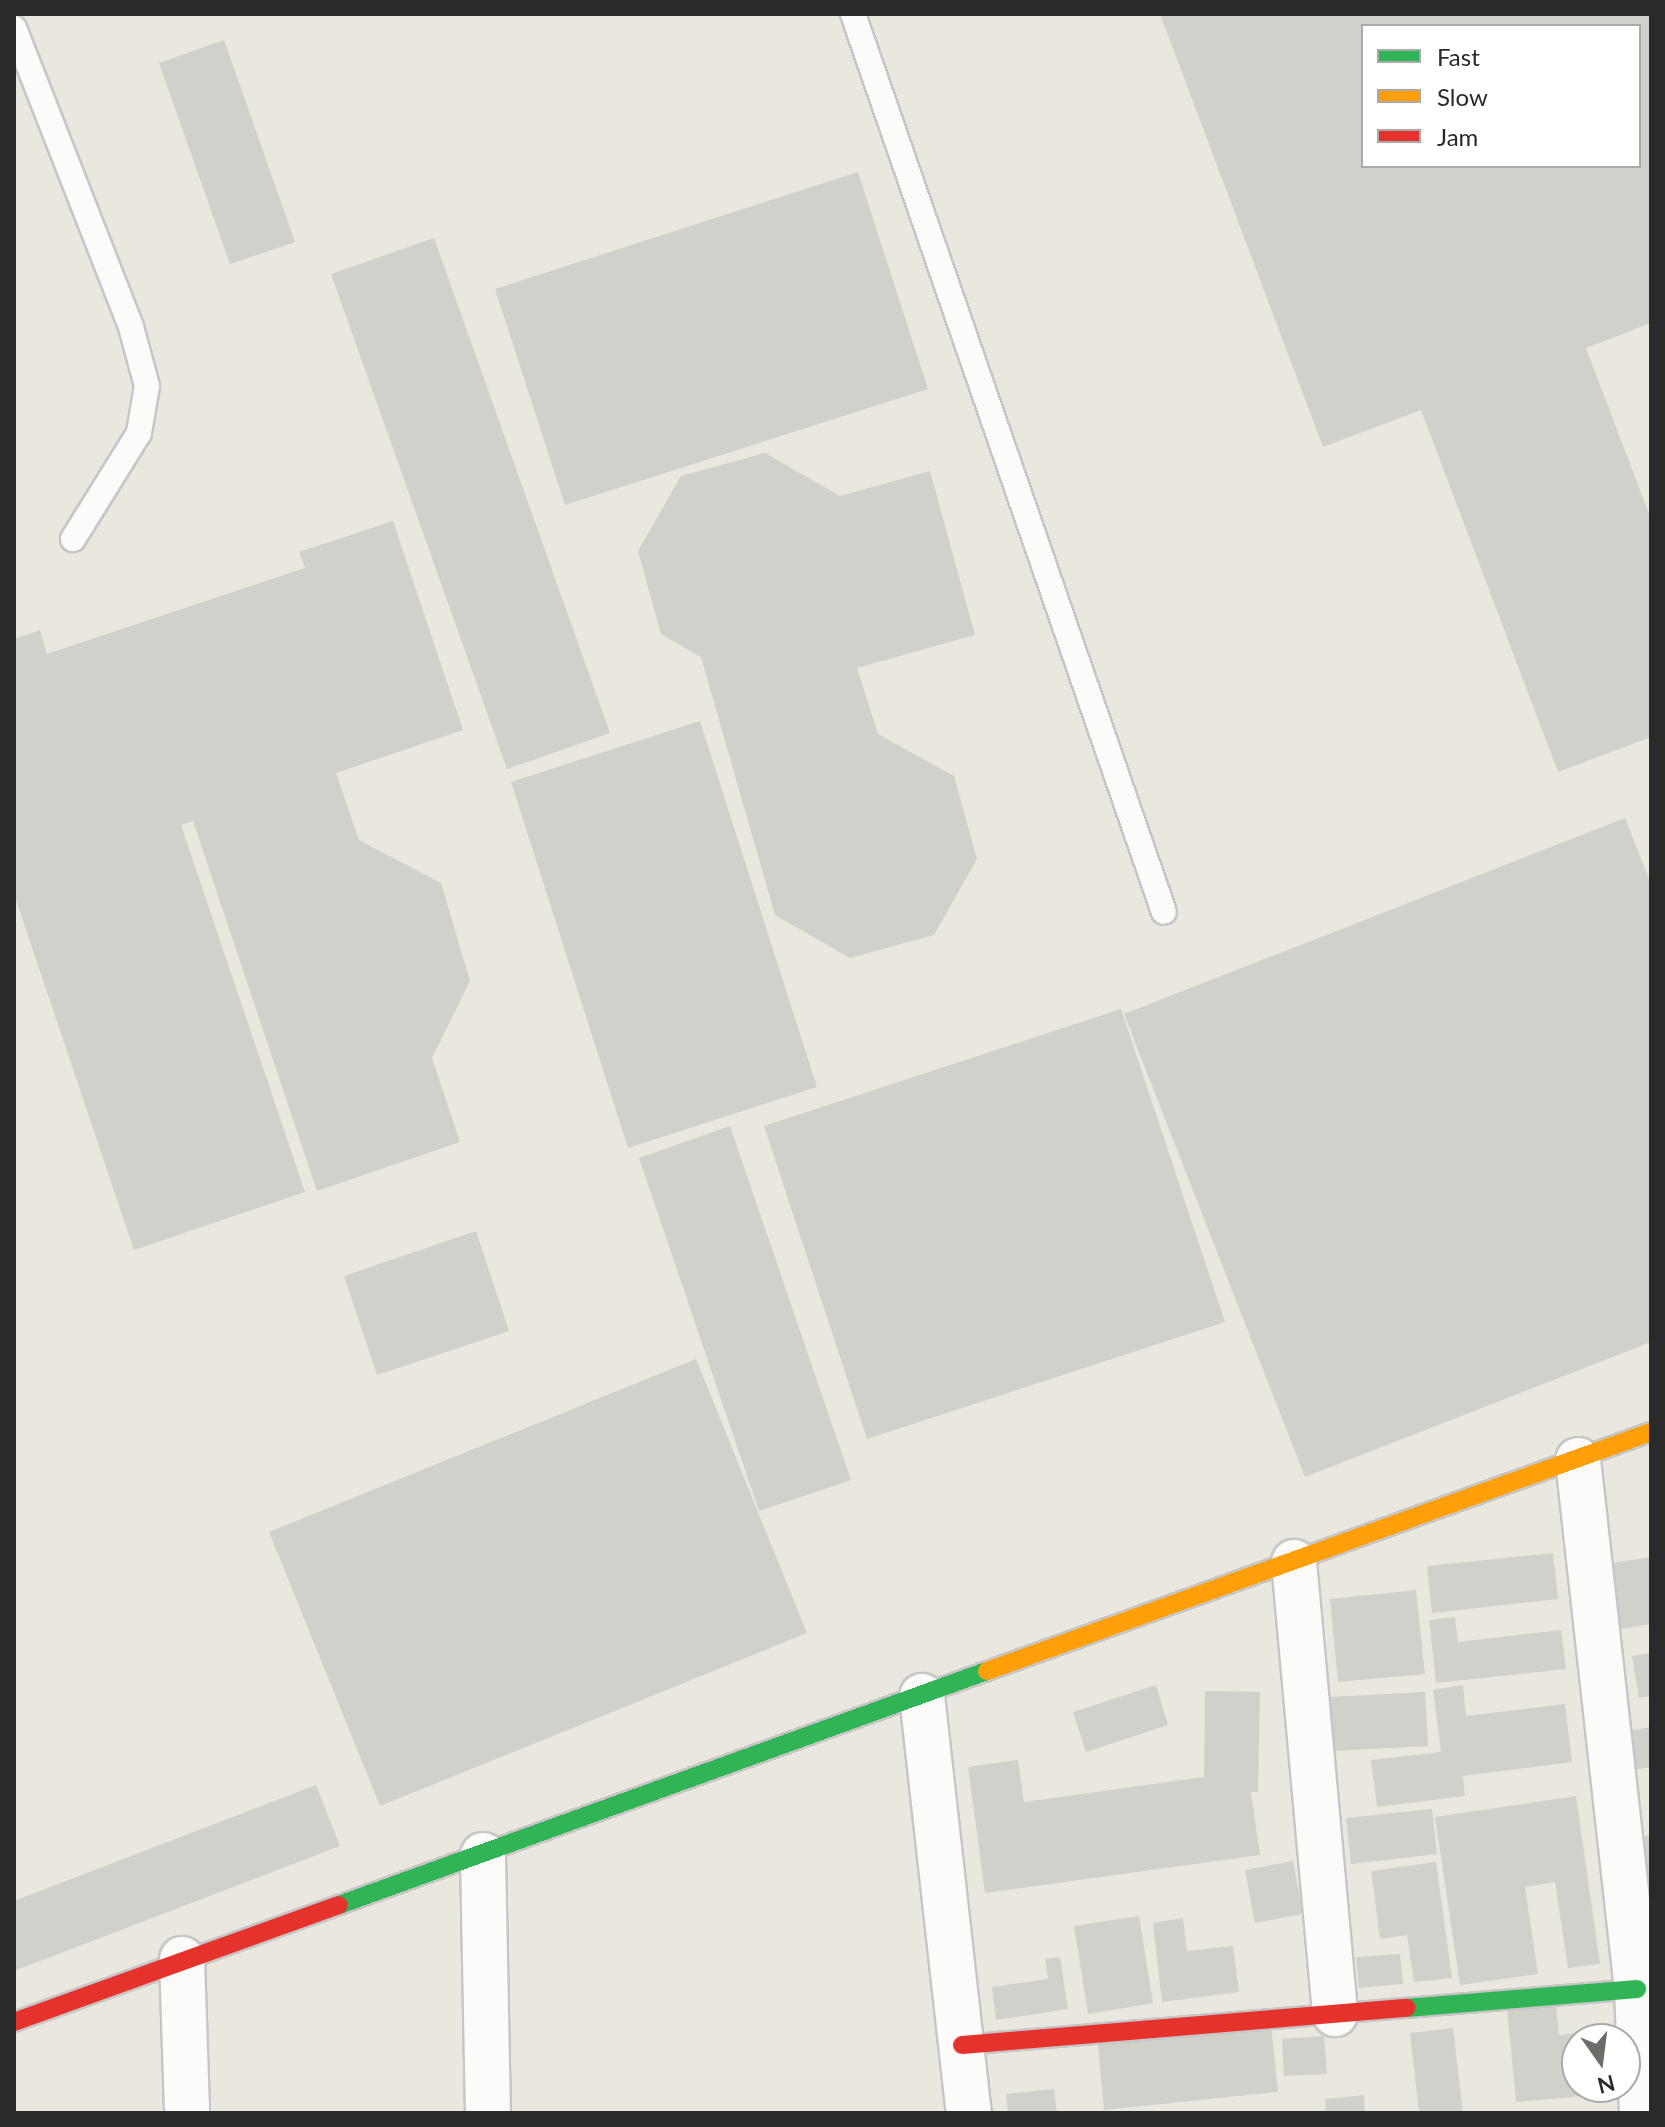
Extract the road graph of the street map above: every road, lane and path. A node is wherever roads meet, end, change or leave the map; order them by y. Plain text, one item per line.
1 (853, 14) edge
2 (14, 28) edge
3 (73, 539) dead end
4 (1164, 912) dead end
5 (1651, 1432) edge
6 (1578, 1460) junction
7 (1294, 1562) junction
8 (922, 1696) junction
9 (483, 1855) junction
10 (182, 1959) junction
11 (1637, 1989) junction
12 (1335, 2014) junction
13 (14, 2022) edge
14 (962, 2045) junction
15 (187, 2113) edge
16 (488, 2113) edge
17 (969, 2113) edge
18 (1642, 2113) edge

1 - 4 lane
2 - 3 lane
5 - 6 street
6 - 7 street
6 - 11 street
7 - 8 street
7 - 12 street
8 - 9 street
8 - 14 street
9 - 10 street
9 - 16 street
10 - 13 street
10 - 15 street
11 - 12 street
11 - 18 street
12 - 14 street
14 - 17 street

